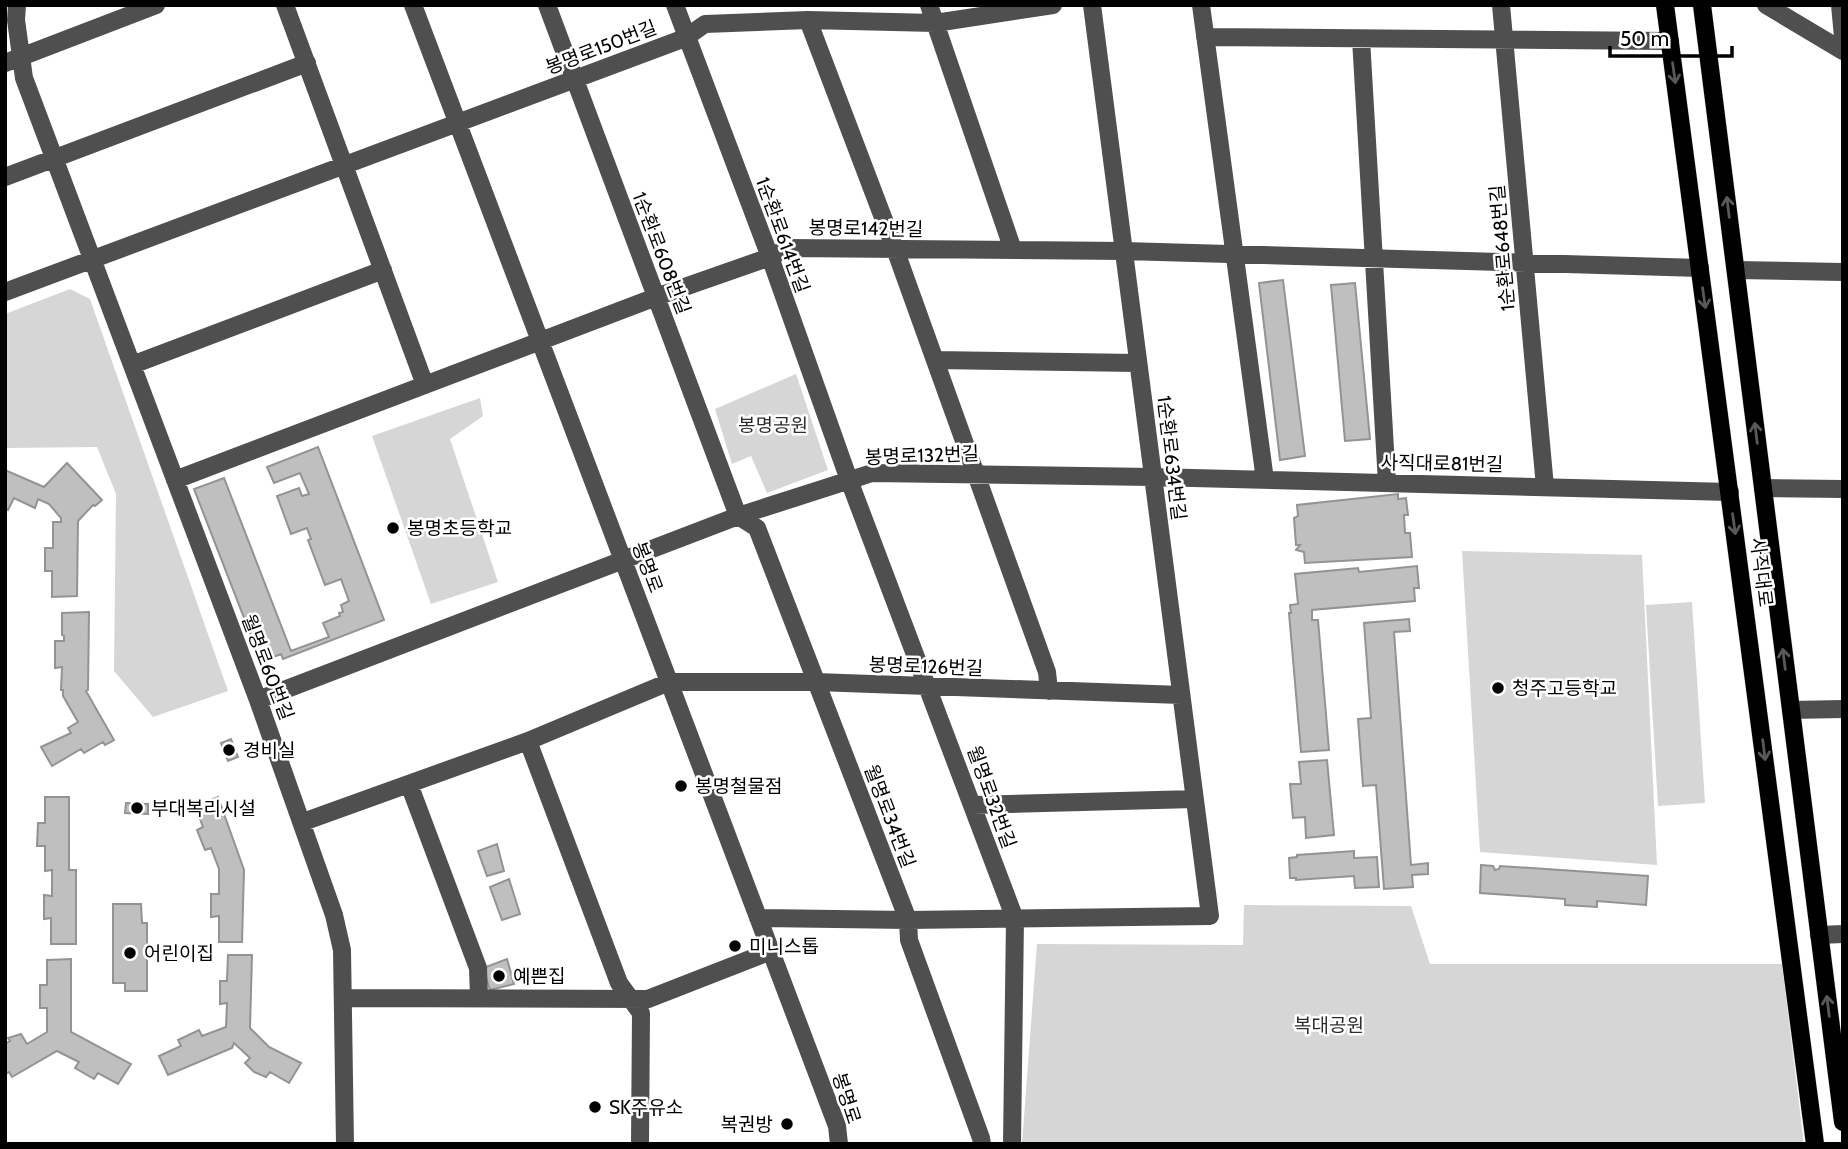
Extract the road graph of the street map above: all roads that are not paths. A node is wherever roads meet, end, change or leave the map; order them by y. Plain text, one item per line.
1 (17, 5) edge
2 (156, 5) edge
3 (285, 5) edge
4 (413, 5) edge
5 (547, 5) edge
6 (675, 5) edge
7 (929, 5) edge
8 (1053, 5) edge
9 (1092, 5) edge
10 (1201, 5) edge
11 (1501, 5) edge
12 (1665, 5) edge
13 (1702, 5) edge
14 (1766, 5) edge
15 (1840, 5) edge
16 (808, 20) junction
17 (935, 23) junction
18 (1205, 37) junction
19 (1843, 37) edge
20 (685, 38) junction
21 (1361, 39) junction
22 (1504, 40) junction
23 (1670, 41) junction
24 (1843, 51) edge
25 (13, 60) edge
26 (307, 63) junction
27 (574, 80) junction
28 (458, 122) junction
29 (54, 159) junction
30 (344, 167) junction
31 (5, 177) edge
32 (895, 249) junction
33 (1013, 250) junction
34 (1124, 251) junction
35 (1235, 254) junction
36 (770, 257) junction
37 (1374, 258) junction
38 (93, 259) junction
39 (1525, 262) junction
40 (1700, 268) junction
41 (383, 270) junction
42 (1736, 270) junction
43 (1843, 272) edge
44 (5, 292) edge
45 (656, 297) junction
46 (540, 341) junction
47 (935, 360) junction
48 (1139, 363) junction
49 (132, 365) junction
50 (425, 385) junction
51 (976, 474) junction
52 (1153, 477) junction
53 (175, 480) junction
54 (849, 480) junction
55 (1265, 480) junction
56 (1387, 483) junction
57 (1545, 487) junction
58 (1763, 488) junction
59 (1843, 489) edge
60 (1730, 492) junction
61 (738, 516) junction
62 (623, 560) junction
63 (669, 682) junction
64 (816, 682) junction
65 (929, 688) junction
66 (1049, 691) junction
67 (1181, 695) junction
68 (258, 700) junction
69 (1843, 709) edge
70 (1791, 710) junction
71 (528, 741) junction
72 (409, 784) junction
73 (1195, 799) junction
74 (973, 805) junction
75 (303, 822) junction
76 (758, 918) junction
77 (1015, 919) junction
78 (908, 920) junction
79 (1843, 934) edge
80 (1819, 935) junction
81 (771, 951) junction
82 (479, 997) junction
83 (628, 997) junction
84 (344, 998) junction
85 (1843, 1122) edge
86 (345, 1144) edge
87 (640, 1144) edge
88 (839, 1144) edge
89 (982, 1144) edge
90 (1012, 1144) edge
91 (1815, 1144) edge

1 - 25 street, 월명로60번길
2 - 25 street
3 - 26 street
4 - 28 street, 봉명로
5 - 27 street, 1순환로608번길
6 - 20 street, 1순환로614번길
7 - 17 street
8 - 17 street, 봉명로150번길
9 - 34 street, 1순환로634번길
10 - 18 street
11 - 22 street, 1순환로648번길
12 - 23 main road, 사직대로
42 -> 13 main road, 사직대로
14 - 24 street
15 - 19 street
16 - 17 street, 봉명로150번길
16 - 20 street, 봉명로150번길
16 - 32 street
17 - 33 street
18 - 21 street
18 - 35 street
20 - 27 street, 봉명로150번길
20 - 36 street, 1순환로614번길
21 - 22 street
21 - 37 street
22 - 23 street
22 - 39 street, 1순환로648번길
23 -> 40 main road, 사직대로
25 - 29 street, 월명로60번길
26 - 29 street
26 - 30 street
27 - 28 street, 봉명로150번길
27 - 45 street, 1순환로608번길
28 - 30 street, 봉명로150번길
28 - 46 street, 봉명로
29 - 31 street
29 - 38 street, 월명로60번길
30 - 38 street, 봉명로150번길
30 - 41 street
32 - 33 street, 봉명로142번길
32 - 36 street, 봉명로142번길
32 - 47 street
33 - 34 street, 봉명로142번길
34 - 35 street, 봉명로142번길
34 - 48 street, 1순환로634번길
35 - 37 street, 봉명로142번길
35 - 55 street
36 - 45 street, 봉명로142번길
36 - 54 street, 1순환로614번길
37 - 39 street, 봉명로142번길
37 - 56 street
38 - 44 street, 봉명로150번길
38 - 49 street, 월명로60번길
39 - 40 street, 봉명로142번길
39 - 57 street, 1순환로648번길
40 -> 60 main road, 사직대로
41 - 49 street
41 - 50 street
42 - 43 street
58 -> 42 main road, 사직대로
45 - 46 street, 봉명로142번길
45 - 61 street, 1순환로608번길
46 - 50 street, 봉명로142번길
46 - 62 street, 봉명로
47 - 48 street
47 - 51 street
48 - 52 street, 1순환로634번길
49 - 53 street, 월명로60번길
50 - 53 street, 봉명로142번길
51 - 52 street, 봉명로132번길
51 - 54 street, 봉명로132번길
51 - 66 street
52 - 55 street, 사직대로81번길
52 - 67 street, 1순환로634번길
53 - 68 street, 월명로60번길
54 - 61 street, 봉명로132번길
54 - 65 street, 월명로32번길
55 - 56 street, 사직대로81번길
56 - 57 street, 사직대로81번길
57 - 60 street, 사직대로81번길
58 - 59 street
70 -> 58 main road, 사직대로
60 -> 91 main road, 사직대로
61 - 62 street, 봉명로132번길
61 - 64 street, 월명로34번길
62 - 63 street, 봉명로
62 - 68 street, 봉명로132번길
63 - 64 street, 봉명로126번길
63 - 71 street
63 - 76 street, 봉명로
64 - 65 street, 봉명로126번길
64 - 78 street, 월명로34번길
65 - 66 street, 봉명로126번길
65 - 74 street, 월명로32번길
66 - 67 street, 봉명로126번길
67 - 73 street, 1순환로634번길
68 - 75 street, 월명로60번길
69 - 70 street
70 - 80 main road, 사직대로
71 - 72 street
71 - 83 street
72 - 75 street
72 - 82 street
73 - 74 street
73 - 77 street, 1순환로634번길
74 - 77 street, 월명로32번길
75 - 84 street, 월명로60번길
76 - 78 street
76 - 81 street, 봉명로
77 - 78 street
77 - 90 street, 월명로32번길
78 - 89 street, 월명로34번길
79 - 80 street
85 -> 80 main road, 사직대로
81 - 83 street
81 - 88 street, 봉명로
82 - 83 street
82 - 84 street
83 - 87 street
84 - 86 street, 월명로60번길

